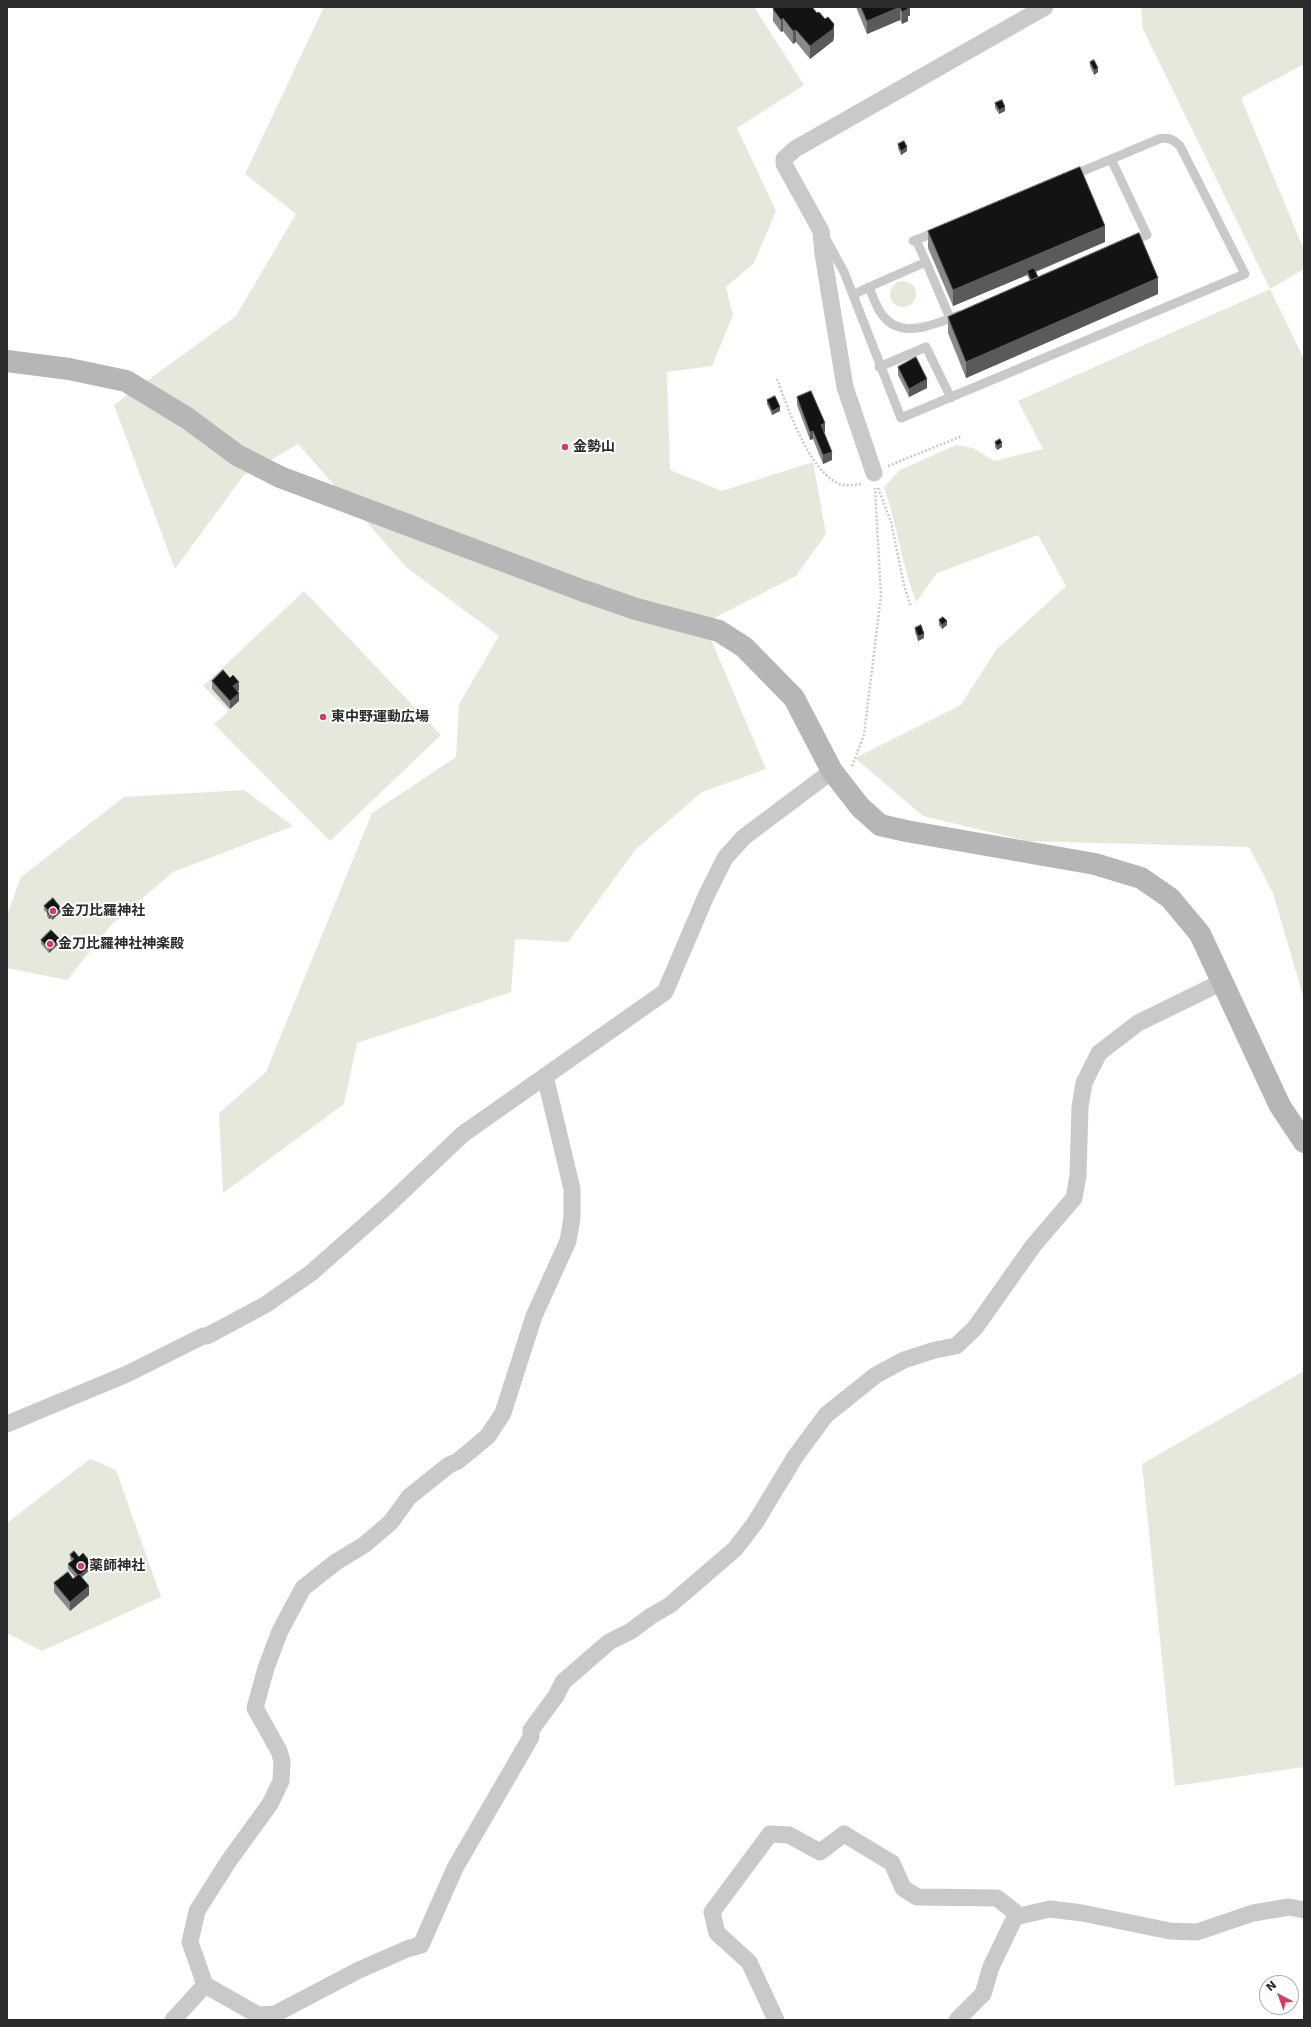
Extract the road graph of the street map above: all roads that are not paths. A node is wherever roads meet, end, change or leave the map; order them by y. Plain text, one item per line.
1 (1045, 7) edge
2 (1111, 158) junction
3 (1061, 180) edge
4 (945, 228) edge
5 (821, 231) junction
6 (1126, 244) edge
7 (926, 262) junction
8 (869, 287) junction
9 (853, 295) junction
10 (971, 310) edge
11 (950, 318) junction
12 (7, 361) edge
13 (879, 367) junction
14 (951, 398) junction
15 (874, 477) road end
16 (838, 779) junction
17 (1222, 982) junction
18 (545, 1076) junction
19 (1304, 1142) edge
20 (7, 1424) edge
21 (1304, 1910) edge
22 (1020, 1916) junction
23 (205, 1985) junction
24 (173, 2020) edge
25 (776, 2020) edge
26 (957, 2020) edge

1 - 5 street
2 - 3 lane
2 - 6 lane
2 - 14 lane
4 - 7 lane
5 - 9 lane
5 - 15 street
7 - 8 lane
7 - 11 lane
8 - 9 lane
8 - 11 lane
9 - 13 lane
10 - 11 lane
12 - 16 street
13 - 14 lane
13 - 14 lane
16 - 17 street
16 - 18 street
17 - 19 street
17 - 23 street
18 - 20 street
18 - 23 street
21 - 22 street
22 - 25 street
22 - 26 street
23 - 24 street

